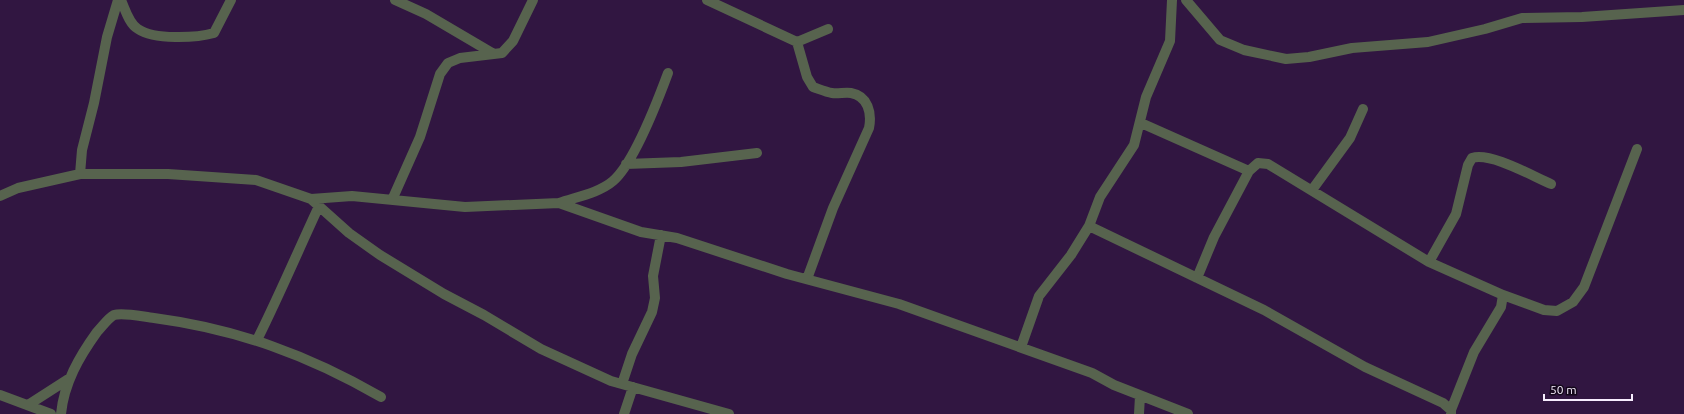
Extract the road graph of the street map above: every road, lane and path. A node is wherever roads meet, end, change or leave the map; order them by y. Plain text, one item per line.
1 (118, 0) edge
2 (121, 0) edge
3 (231, 0) edge
4 (395, 0) edge
5 (533, 0) edge
6 (707, 0) edge
7 (1172, 0) edge
8 (1186, 0) edge
9 (1684, 10) edge
10 (828, 29) dead end
11 (797, 42) junction
12 (494, 54) junction
13 (668, 73) dead end
14 (1364, 109) dead end
15 (1141, 123) junction
16 (1637, 148) dead end
17 (758, 153) dead end
18 (626, 164) junction
19 (1249, 171) junction
20 (80, 174) junction
21 (1551, 184) dead end
22 (1312, 190) junction
23 (0, 196) edge
24 (311, 199) junction
25 (392, 200) junction
26 (559, 202) junction
27 (319, 206) junction
28 (1089, 226) junction
29 (661, 235) junction
30 (1429, 262) junction
31 (807, 278) junction
32 (1197, 278) junction
33 (1503, 295) junction
34 (257, 340) junction
35 (1021, 347) junction
36 (70, 378) junction
37 (622, 384) junction
38 (633, 387) junction
39 (0, 396) edge
40 (1140, 396) junction
41 (381, 397) dead end
42 (28, 405) junction
43 (1173, 408) junction
44 (1451, 412) edge
45 (52, 414) edge
46 (61, 414) edge
47 (624, 414) edge
48 (729, 414) edge
49 (1139, 414) edge
50 (1163, 414) edge
51 (1188, 414) edge

1 - 20 street
2 - 3 street
4 - 12 street
5 - 12 street
6 - 11 street
7 - 15 street
8 - 9 street
10 - 11 street
11 - 31 street
12 - 25 street
13 - 18 street
14 - 22 street
15 - 19 street
15 - 28 street
16 - 33 street
17 - 18 street
18 - 26 street
19 - 22 street
19 - 32 street
20 - 23 street
20 - 24 street
21 - 30 street
22 - 30 street
24 - 25 street
24 - 27 street
25 - 26 street
26 - 29 street
27 - 34 street
27 - 37 street
28 - 32 street
28 - 35 street
29 - 31 street
29 - 37 street
30 - 33 street
31 - 35 street
32 - 44 street
33 - 44 street
34 - 36 street
34 - 41 street
35 - 40 street
36 - 42 street
36 - 46 street
37 - 38 street
38 - 47 street
38 - 48 street
39 - 42 street
40 - 43 street
40 - 49 street
42 - 45 street
43 - 50 street
43 - 51 street

